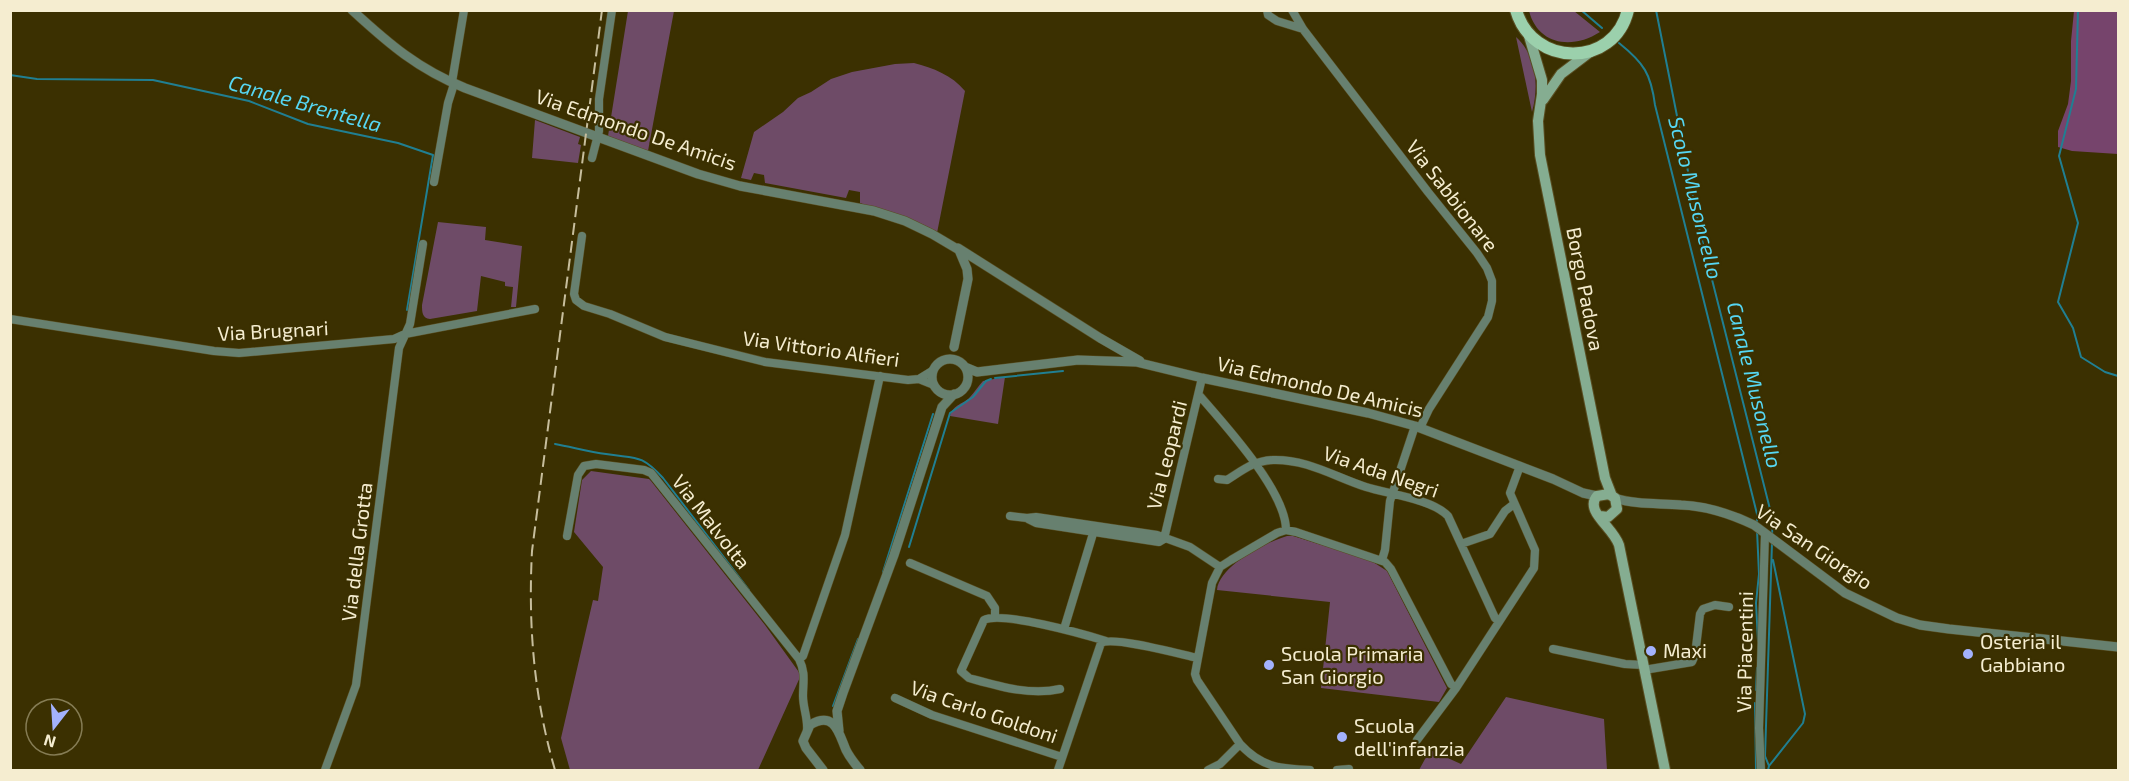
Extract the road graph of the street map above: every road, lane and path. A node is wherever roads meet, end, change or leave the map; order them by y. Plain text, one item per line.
1 (352, 10) edge
2 (464, 10) edge
3 (612, 10) edge
4 (1267, 10) edge
5 (1292, 10) edge
6 (1516, 10) edge
7 (1629, 12) edge
8 (1303, 29) junction
9 (1529, 36) junction
10 (1590, 51) junction
11 (453, 83) junction
12 (1540, 105) junction
13 (597, 137) junction
14 (592, 158) dead end
15 (434, 182) dead end
16 (582, 236) dead end
17 (948, 243) junction
18 (423, 244) dead end
19 (990, 268) junction
20 (968, 277) junction
21 (962, 304) junction
22 (535, 309) dead end
23 (10, 319) edge
24 (405, 334) junction
25 (1100, 338) junction
26 (954, 347) junction
27 (945, 359) junction
28 (1102, 360) junction
29 (963, 365) junction
30 (1151, 365) junction
31 (932, 371) junction
32 (977, 372) junction
33 (880, 376) junction
34 (1202, 378) junction
35 (919, 379) junction
36 (966, 384) junction
37 (935, 387) junction
38 (954, 394) junction
39 (1198, 395) junction
40 (942, 407) junction
41 (1418, 427) junction
42 (1255, 462) junction
43 (1520, 466) junction
44 (1605, 478) junction
45 (1218, 479) dead end
46 (1578, 491) junction
47 (1392, 492) junction
48 (1598, 495) junction
49 (1614, 497) junction
50 (1631, 503) junction
51 (1514, 504) junction
52 (1615, 512) junction
53 (1597, 514) junction
54 (1010, 516) dead end
55 (1095, 529) junction
56 (1286, 530) junction
57 (1762, 531) junction
58 (1613, 532) junction
59 (567, 536) dead end
60 (1164, 539) junction
61 (1461, 544) junction
62 (1382, 560) junction
63 (910, 562) dead end
64 (1220, 567) junction
65 (1729, 608) dead end
66 (995, 618) junction
67 (1500, 622) junction
68 (1064, 629) junction
69 (1106, 640) junction
70 (2118, 647) edge
71 (1553, 649) dead end
72 (1197, 658) junction
73 (799, 659) junction
74 (1644, 668) junction
75 (1456, 688) junction
76 (1060, 689) dead end
77 (895, 698) dead end
78 (837, 711) junction
79 (806, 712) junction
80 (823, 721) junction
81 (807, 730) junction
82 (839, 730) junction
83 (1417, 741) dead end
84 (1240, 744) junction
85 (1062, 757) junction
86 (1349, 770) edge
87 (325, 771) edge
88 (823, 771) edge
89 (860, 771) edge
90 (1058, 771) edge
91 (1208, 771) edge
92 (1310, 771) edge
93 (1337, 771) edge
94 (1665, 771) edge
95 (1761, 771) edge

1 - 11 street, Via Edmondo De Amicis
2 - 11 street
3 - 13 street
4 - 8 street
5 - 8 street, Via Sabbionare
6 - 9 main road
7 - 10 main road
8 - 41 street, Via Sabbionare
9 - 10 main road
9 - 12 main road, Borgo Padova
10 - 12 main road
11 - 13 street, Via Edmondo De Amicis
11 - 15 street
12 - 44 main road, Borgo Padova
13 - 14 street
13 - 17 street, Via Edmondo De Amicis
16 - 33 street, Via Vittorio Alfieri
17 - 19 street, Via Edmondo De Amicis
17 - 20 street
17 - 21 street
18 - 24 street, Via della Grotta
19 - 20 street
19 - 25 street, Via Edmondo De Amicis
20 - 21 street
21 - 26 street
22 - 24 street, Via Brugnari
23 - 24 street, Via Brugnari
24 - 87 street, Via della Grotta
25 - 28 street
25 - 30 street, Via Edmondo De Amicis
26 - 27 street
26 - 29 street
27 - 29 street
27 - 31 street
28 - 30 street, Via Edmondo De Amicis
28 - 32 street
29 - 32 street
29 - 36 street
30 - 34 street, Via Edmondo De Amicis
31 - 35 street, Via Vittorio Alfieri
31 - 37 street
32 - 36 street
33 - 35 street, Via Vittorio Alfieri
33 - 73 street
34 - 39 street, Via Leopardi
34 - 41 street, Via Edmondo De Amicis
35 - 37 street, Via Vittorio Alfieri
36 - 38 street
37 - 38 street
37 - 40 street
38 - 40 street
39 - 42 street
39 - 60 street, Via Leopardi
40 - 78 street
41 - 43 street, Via Edmondo De Amicis
41 - 47 street, Via Sabbionare
42 - 45 street
42 - 47 street, Via Ada Negri
42 - 56 street
43 - 46 street, Via Edmondo De Amicis
43 - 51 street
44 - 48 main road
44 - 49 main road, Borgo Padova
46 - 48 street, Via Edmondo De Amicis
46 - 53 street, Via Edmondo De Amicis
47 - 61 street, Via Ada Negri
47 - 62 street, Via Sabbionare
48 - 49 main road
48 - 53 main road
49 - 50 street, Via San Giorgio
49 - 52 main road
50 - 52 street
50 - 57 street, Via San Giorgio
51 - 61 street
51 - 67 street
52 - 53 main road
52 - 58 main road
53 - 58 main road
54 - 55 street, Via Leopardi
55 - 60 street, Via Leopardi
55 - 68 street
56 - 62 street
56 - 64 street
57 - 70 street, Via San Giorgio
57 - 95 street, Via Piacentini
58 - 74 main road
59 - 73 street, Via Malvolta
60 - 64 street, Via Leopardi
61 - 67 street, Via Ada Negri
62 - 75 street
63 - 66 street
64 - 72 street
65 - 74 street
66 - 68 street
66 - 76 street
67 - 75 street
68 - 69 street
69 - 72 street
69 - 85 street
71 - 74 street
72 - 84 street
73 - 79 street, Via Malvolta
74 - 94 main road
75 - 83 street
77 - 85 street, Via Carlo Goldoni
78 - 80 street
78 - 82 street
79 - 80 street
79 - 81 street, Via Malvolta
80 - 81 street
80 - 82 street
81 - 88 street
82 - 89 street
84 - 91 street
84 - 92 street
85 - 90 street
86 - 93 street

